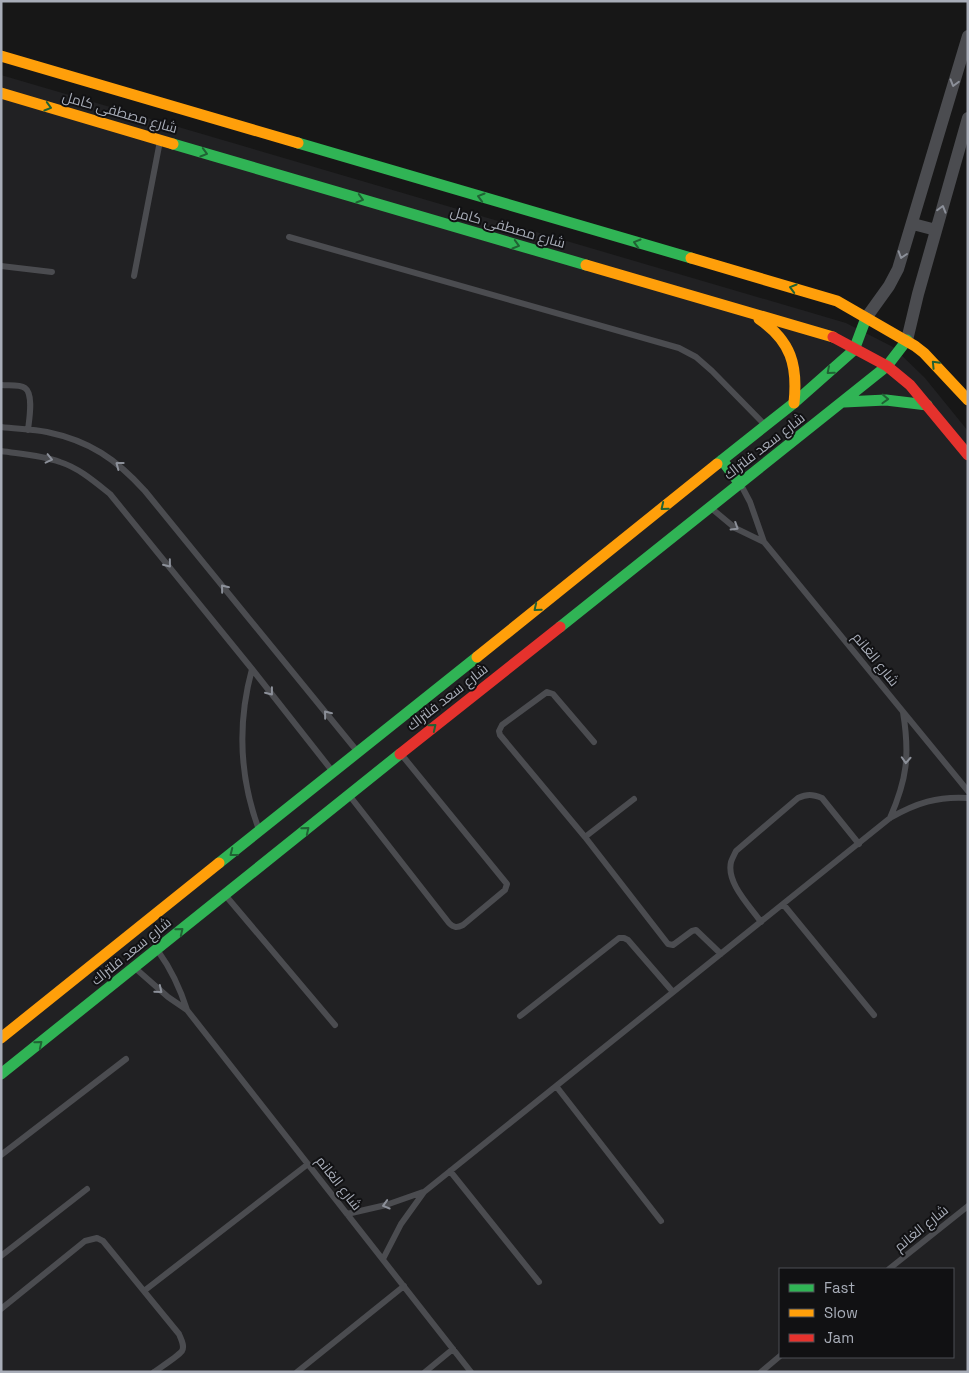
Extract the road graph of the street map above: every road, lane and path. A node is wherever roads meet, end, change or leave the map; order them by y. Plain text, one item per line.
1 (968, 36) edge
2 (1, 56) edge
3 (1, 93) edge
4 (968, 118) edge
5 (160, 140) junction
6 (912, 224) junction
7 (936, 230) junction
8 (289, 237) dead end
9 (1, 266) edge
10 (52, 272) dead end
11 (134, 276) dead end
12 (752, 314) junction
13 (866, 318) junction
14 (906, 340) junction
15 (854, 350) junction
16 (887, 366) junction
17 (1, 385) edge
18 (968, 400) edge
19 (843, 402) junction
20 (794, 403) junction
21 (927, 405) junction
22 (765, 425) junction
23 (1, 427) edge
24 (28, 430) junction
25 (1, 451) edge
26 (968, 455) edge
27 (722, 460) junction
28 (740, 484) junction
29 (700, 496) junction
30 (764, 542) junction
31 (252, 669) junction
32 (903, 711) junction
33 (594, 742) dead end
34 (401, 753) junction
35 (366, 763) junction
36 (341, 784) junction
37 (968, 791) edge
38 (968, 798) edge
39 (634, 799) dead end
40 (890, 818) junction
41 (260, 831) junction
42 (585, 837) junction
43 (859, 844) junction
44 (225, 894) junction
45 (783, 904) junction
46 (761, 922) junction
47 (147, 939) junction
48 (721, 954) junction
49 (125, 957) junction
50 (673, 992) junction
51 (187, 1010) junction
52 (874, 1015) dead end
53 (520, 1016) dead end
54 (335, 1025) dead end
55 (1, 1038) edge
56 (126, 1059) dead end
57 (1, 1074) edge
58 (556, 1086) junction
59 (1, 1155) edge
60 (308, 1164) junction
61 (450, 1171) junction
62 (87, 1189) dead end
63 (424, 1192) junction
64 (968, 1206) edge
65 (347, 1214) junction
66 (661, 1221) dead end
67 (1, 1256) edge
68 (383, 1260) junction
69 (890, 1268) edge
70 (540, 1282) dead end
71 (404, 1286) junction
72 (144, 1291) junction
73 (1, 1309) edge
74 (453, 1349) junction
75 (779, 1357) edge
76 (154, 1372) edge
77 (297, 1372) edge
78 (425, 1372) edge
79 (471, 1372) edge
80 (761, 1372) edge

1 -> 6 street
13 -> 2 street, شارع مصطفى كامل
3 -> 5 street, شارع مصطفى كامل
7 -> 4 street
5 - 11 lane
5 -> 12 street, شارع مصطفى كامل
6 - 7 street
6 -> 13 street
7 - 14 street
8 - 22 lane
9 - 10 lane
12 - 15 street, شارع مصطفى كامل
12 - 20 street
13 - 14 street, شارع مصطفى كامل
13 - 15 street, شارع سعد فلتراك
14 - 16 street, شارع سعد فلتراك
18 -> 14 street, شارع مصطفى كامل
15 - 16 street, شارع مصطفى كامل
15 -> 20 street, شارع سعد فلتراك
16 - 19 street, شارع سعد فلتراك
16 - 21 street, شارع مصطفى كامل
17 - 24 lane
19 -> 21 street
19 - 28 street, شارع سعد فلتراك
20 - 22 street, شارع سعد فلتراك
21 - 26 street, شارع مصطفى كامل
22 - 27 street, شارع سعد فلتراك
23 - 24 lane
35 -> 24 lane
25 -> 31 lane
27 - 28 street
27 - 29 street, شارع سعد فلتراك
28 - 29 street, شارع سعد فلتراك
28 - 30 lane, شارع الغانم
29 -> 30 lane, شارع الغانم
34 -> 29 street, شارع سعد فلتراك
29 -> 35 street, شارع سعد فلتراك
30 - 32 lane, شارع الغانم
31 -> 36 lane
31 - 41 lane
32 - 37 lane, شارع الغانم
32 -> 40 lane
33 - 42 lane
34 - 35 street, شارع سعد فلتراك
34 - 36 lane
35 - 36 street, شارع سعد فلتراك
35 - 36 street, شارع سعد فلتراك
36 - 41 street, شارع سعد فلتراك
44 -> 36 street, شارع سعد فلتراك
38 - 40 lane
39 - 42 lane
40 - 43 lane
41 -> 47 street, شارع سعد فلتراك
42 - 48 lane
43 - 45 lane
43 - 46 lane
47 -> 44 street, شارع سعد فلتراك
44 - 54 lane
45 - 46 lane
45 - 52 lane
46 - 48 lane
47 - 49 street, شارع سعد فلتراك
47 - 49 street, شارع سعد فلتراك
47 - 51 lane, شارع الغانم
48 - 50 lane
49 -> 51 lane, شارع الغانم
49 - 55 street, شارع سعد فلتراك
57 -> 49 street, شارع سعد فلتراك
50 - 53 lane
50 - 58 lane
51 - 60 lane, شارع الغانم
56 - 59 lane
58 - 61 lane
58 - 66 lane
60 - 65 lane, شارع الغانم
60 - 72 lane
61 - 63 lane
61 - 70 lane
62 - 67 lane
63 -> 65 lane
63 - 68 lane
64 - 69 lane, شارع الغانم
65 - 68 lane, شارع الغانم
68 - 71 lane, شارع الغانم
71 - 74 lane, شارع الغانم
71 - 77 lane
72 - 73 lane
72 - 76 lane
74 - 78 lane
74 - 79 lane, شارع الغانم
75 - 80 lane

